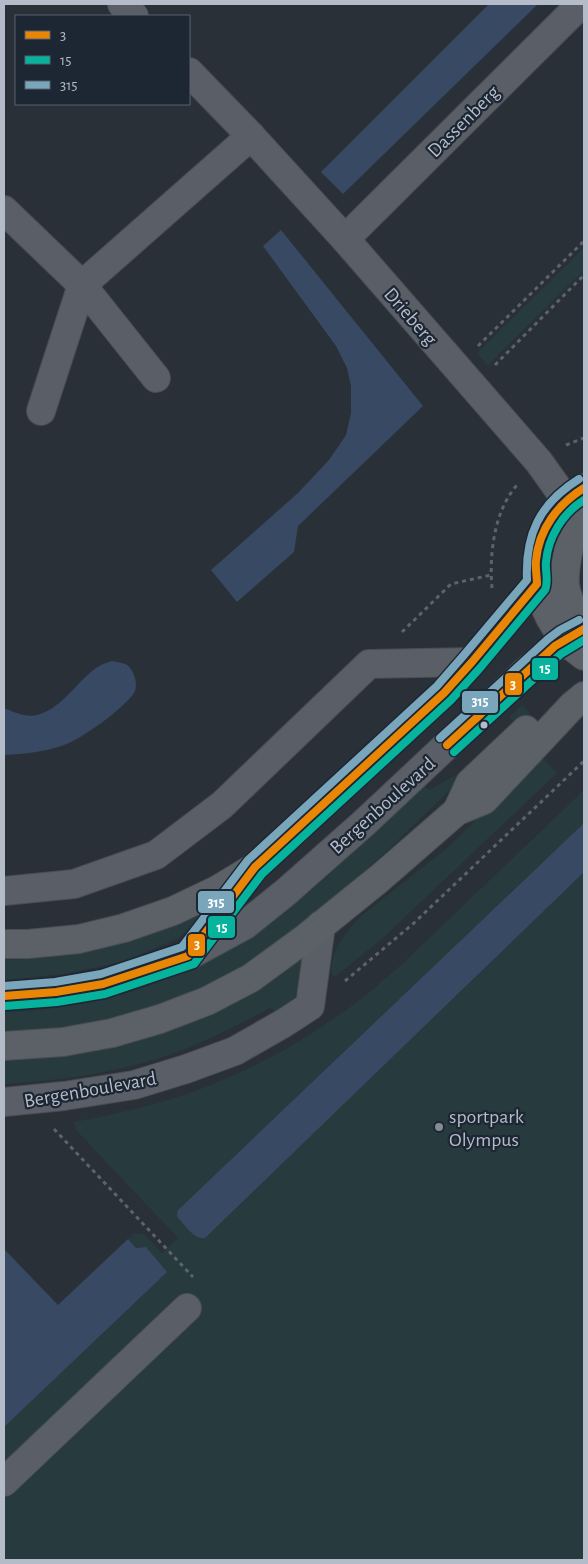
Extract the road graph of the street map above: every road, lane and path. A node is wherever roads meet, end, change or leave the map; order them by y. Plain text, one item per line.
1 (122, 4) edge
2 (582, 4) edge
3 (133, 15) edge
4 (190, 73) edge
5 (251, 136) junction
6 (4, 210) edge
7 (345, 239) junction
8 (584, 241) edge
9 (584, 275) edge
10 (82, 285) junction
11 (156, 378) dead end
12 (465, 378) junction
13 (41, 411) dead end
14 (575, 494) edge
15 (491, 575) dead end
16 (537, 584) junction
17 (579, 636) edge
18 (472, 662) junction
19 (369, 664) junction
20 (584, 675) edge
21 (584, 696) edge
22 (584, 761) edge
23 (457, 811) junction
24 (256, 867) junction
25 (4, 891) edge
26 (321, 925) junction
27 (4, 944) edge
28 (188, 956) junction
29 (4, 996) edge
30 (310, 1006) junction
31 (4, 1046) edge
32 (16, 1101) edge
33 (187, 1308) joint
34 (4, 1482) edge

1 - 3 street
2 - 7 street, Dassenberg
4 - 5 street, Drieberg
5 - 7 street, Drieberg
5 - 10 street
6 - 10 street
7 - 12 street, Drieberg
8 - 12 path
9 - 12 path
10 - 11 street
10 - 13 street
12 - 14 street, Drieberg
14 - 16 main road
14 - 17 main road
15 - 19 path
16 - 17 main road
16 - 18 main road, Bergenboulevard
17 - 28 street, Bergenboulevard
18 - 19 street
18 - 24 main road, Bergenboulevard
19 - 25 street
20 - 23 main road
21 - 23 main road
22 - 30 path
23 - 26 main road
24 - 27 main road, Bergenboulevard
24 - 28 street, Bergenboulevard
26 - 30 street
26 - 31 main road
28 - 29 street, Bergenboulevard
30 - 32 street, Bergenboulevard
32 - 33 path
33 - 34 street

